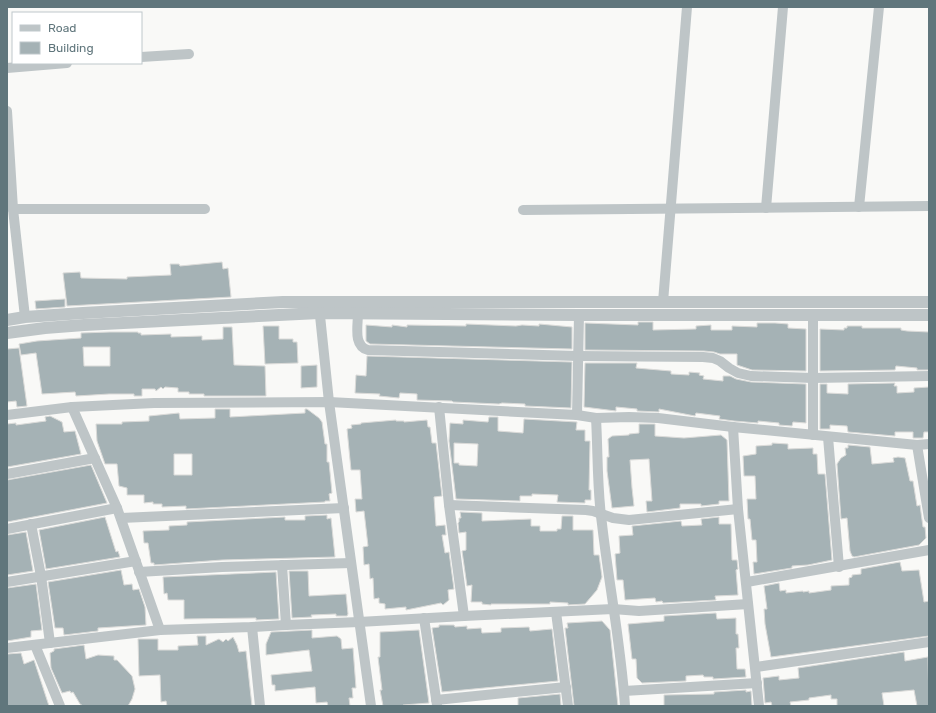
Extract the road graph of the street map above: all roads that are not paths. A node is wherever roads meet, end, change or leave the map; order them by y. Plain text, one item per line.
1 (687, 7) edge
2 (783, 7) edge
3 (879, 7) edge
4 (189, 54) dead end
5 (142, 57) edge
6 (55, 64) edge
7 (7, 68) edge
8 (7, 111) edge
9 (10, 206) edge
10 (929, 206) edge
11 (859, 207) junction
12 (766, 208) junction
13 (206, 209) dead end
14 (670, 209) junction
15 (523, 210) dead end
16 (663, 302) junction
17 (929, 302) edge
18 (319, 308) junction
19 (358, 313) junction
20 (579, 315) junction
21 (929, 315) edge
22 (813, 316) junction
23 (25, 317) junction
24 (7, 320) edge
25 (7, 333) edge
26 (578, 356) junction
27 (929, 376) edge
28 (812, 378) junction
29 (329, 402) junction
30 (72, 407) junction
31 (439, 407) junction
32 (7, 415) edge
33 (577, 415) junction
34 (596, 418) junction
35 (733, 427) junction
36 (813, 435) junction
37 (828, 437) junction
38 (929, 444) edge
39 (917, 445) junction
40 (95, 458) junction
41 (7, 474) edge
42 (449, 505) junction
43 (117, 508) junction
44 (344, 508) junction
45 (738, 509) junction
46 (600, 514) junction
47 (121, 518) junction
48 (929, 518) edge
49 (31, 524) junction
50 (7, 529) edge
51 (929, 550) edge
52 (136, 561) junction
53 (352, 563) junction
54 (282, 565) junction
55 (839, 567) junction
56 (139, 572) junction
57 (41, 576) junction
58 (7, 582) edge
59 (747, 582) junction
60 (748, 604) junction
61 (613, 609) junction
62 (556, 612) junction
63 (464, 616) junction
64 (424, 618) junction
65 (359, 622) junction
66 (286, 625) junction
67 (252, 627) junction
68 (160, 630) junction
69 (929, 642) edge
70 (50, 643) junction
71 (35, 645) junction
72 (7, 648) edge
73 (756, 667) junction
74 (757, 683) junction
75 (566, 687) junction
76 (624, 691) junction
77 (436, 703) edge
78 (60, 706) edge
79 (260, 706) edge
80 (371, 706) edge
81 (568, 706) edge
82 (625, 706) edge
83 (760, 706) edge

1 - 14 street
2 - 12 street
3 - 11 street
4 - 5 street
6 - 7 street
8 - 9 street
9 - 13 street
9 - 23 street
10 - 11 street
11 - 12 street
12 - 14 street
14 - 15 street
14 - 16 street
16 - 17 street
16 - 18 street
18 - 19 street
18 - 23 street
18 - 25 street
18 - 29 street
19 - 20 street
19 - 26 street
20 - 22 street
20 - 26 street
21 - 22 street
22 - 28 street
23 - 24 street
26 - 28 street
26 - 33 street
27 - 28 street
28 - 36 street
29 - 30 street
29 - 31 street
29 - 44 street
30 - 32 street
30 - 40 street
31 - 33 street
31 - 42 street
33 - 34 street
34 - 35 street
34 - 46 street
35 - 36 street
35 - 45 street
36 - 37 street
37 - 39 street
37 - 55 street
38 - 39 street
39 - 48 street
40 - 41 street
40 - 43 street
42 - 46 street
42 - 63 street
43 - 47 street
43 - 49 street
44 - 47 street
44 - 53 street
45 - 46 street
45 - 59 street
46 - 61 street
47 - 52 street
49 - 50 street
49 - 57 street
51 - 55 street
52 - 56 street
52 - 57 street
53 - 54 street
53 - 65 street
54 - 56 street
54 - 66 street
55 - 59 street
56 - 68 street
57 - 58 street
57 - 70 street
59 - 60 street
60 - 61 street
60 - 73 street
61 - 62 street
61 - 76 street
62 - 63 street
62 - 75 street
63 - 64 street
64 - 65 street
64 - 77 street
65 - 66 street
65 - 80 street
66 - 67 street
67 - 68 street
67 - 79 street
68 - 70 street
69 - 73 street
70 - 71 street
71 - 72 street
71 - 78 street
73 - 74 street
74 - 76 street
74 - 83 street
75 - 77 street
75 - 81 street
76 - 82 street

